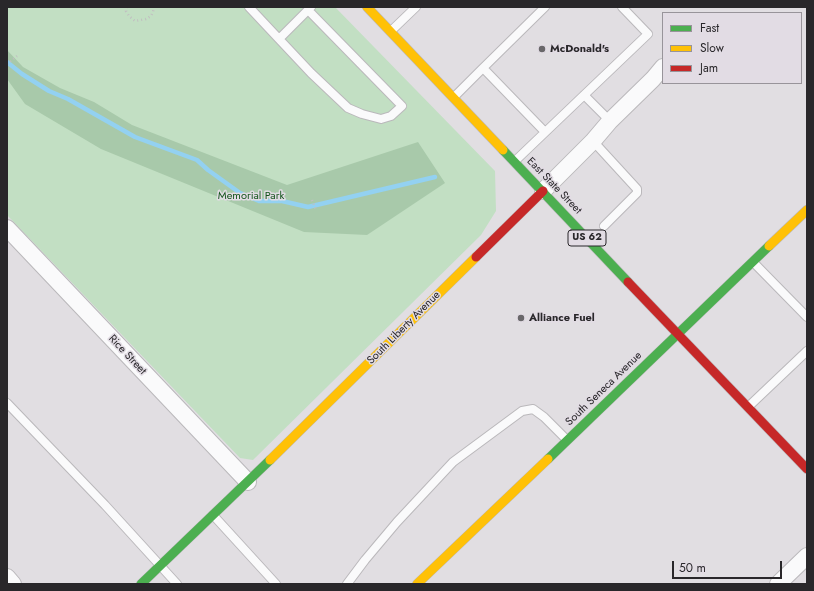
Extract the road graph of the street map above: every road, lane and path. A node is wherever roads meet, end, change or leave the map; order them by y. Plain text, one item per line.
1 (127, 7) edge
2 (154, 7) edge
3 (249, 7) edge
4 (367, 7) edge
5 (416, 7) edge
6 (545, 7) edge
7 (622, 7) edge
8 (310, 8) edge
9 (391, 32) junction
10 (280, 39) junction
11 (17, 56) dead end
12 (7, 64) edge
13 (483, 68) junction
14 (662, 68) edge
15 (584, 95) junction
16 (453, 97) junction
17 (610, 121) junction
18 (545, 132) junction
19 (593, 141) junction
20 (514, 161) junction
21 (543, 191) junction
22 (312, 200) dead end
23 (316, 210) dead end
24 (807, 210) edge
25 (604, 226) dead end
26 (7, 228) edge
27 (754, 262) junction
28 (807, 317) edge
29 (679, 334) junction
30 (807, 351) edge
31 (7, 403) edge
32 (748, 407) junction
33 (568, 441) junction
34 (807, 469) edge
35 (248, 482) junction
36 (213, 515) junction
37 (807, 556) edge
38 (160, 566) junction
39 (7, 577) edge
40 (13, 584) edge
41 (141, 584) edge
42 (177, 584) edge
43 (276, 584) edge
44 (347, 584) edge
45 (417, 584) edge
46 (778, 584) edge

1 - 2 path
3 - 10 lane
4 - 9 main road, East State Street / US 62
5 - 9 lane
6 - 13 lane
7 - 15 lane
8 - 10 lane
8 - 10 lane
9 - 16 main road, East State Street / US 62
11 - 12 path
13 - 16 lane
13 - 18 lane
14 - 17 street, South Liberty Avenue
15 - 17 lane
15 - 18 lane
16 - 20 main road, East State Street / US 62
17 - 19 street, South Liberty Avenue
18 - 20 lane
19 - 21 street, South Liberty Avenue
19 - 25 lane
20 - 21 main road, East State Street / US 62
21 - 29 main road, East State Street / US 62
21 - 35 main road, South Liberty Avenue
22 - 23 path
24 - 27 main road, South Seneca Avenue
26 - 35 street, Rice Street
27 - 28 lane
27 - 29 main road, South Seneca Avenue
29 - 32 main road, East State Street / US 62
29 - 33 main road, South Seneca Avenue
30 - 32 lane
31 - 38 lane
32 - 34 main road, East State Street / US 62
33 - 44 lane
33 - 45 main road, South Seneca Avenue
35 - 36 main road, South Liberty Avenue
36 - 38 main road, South Liberty Avenue
36 - 43 lane
37 - 46 street
38 - 41 main road, South Liberty Avenue
38 - 42 lane
39 - 40 street

